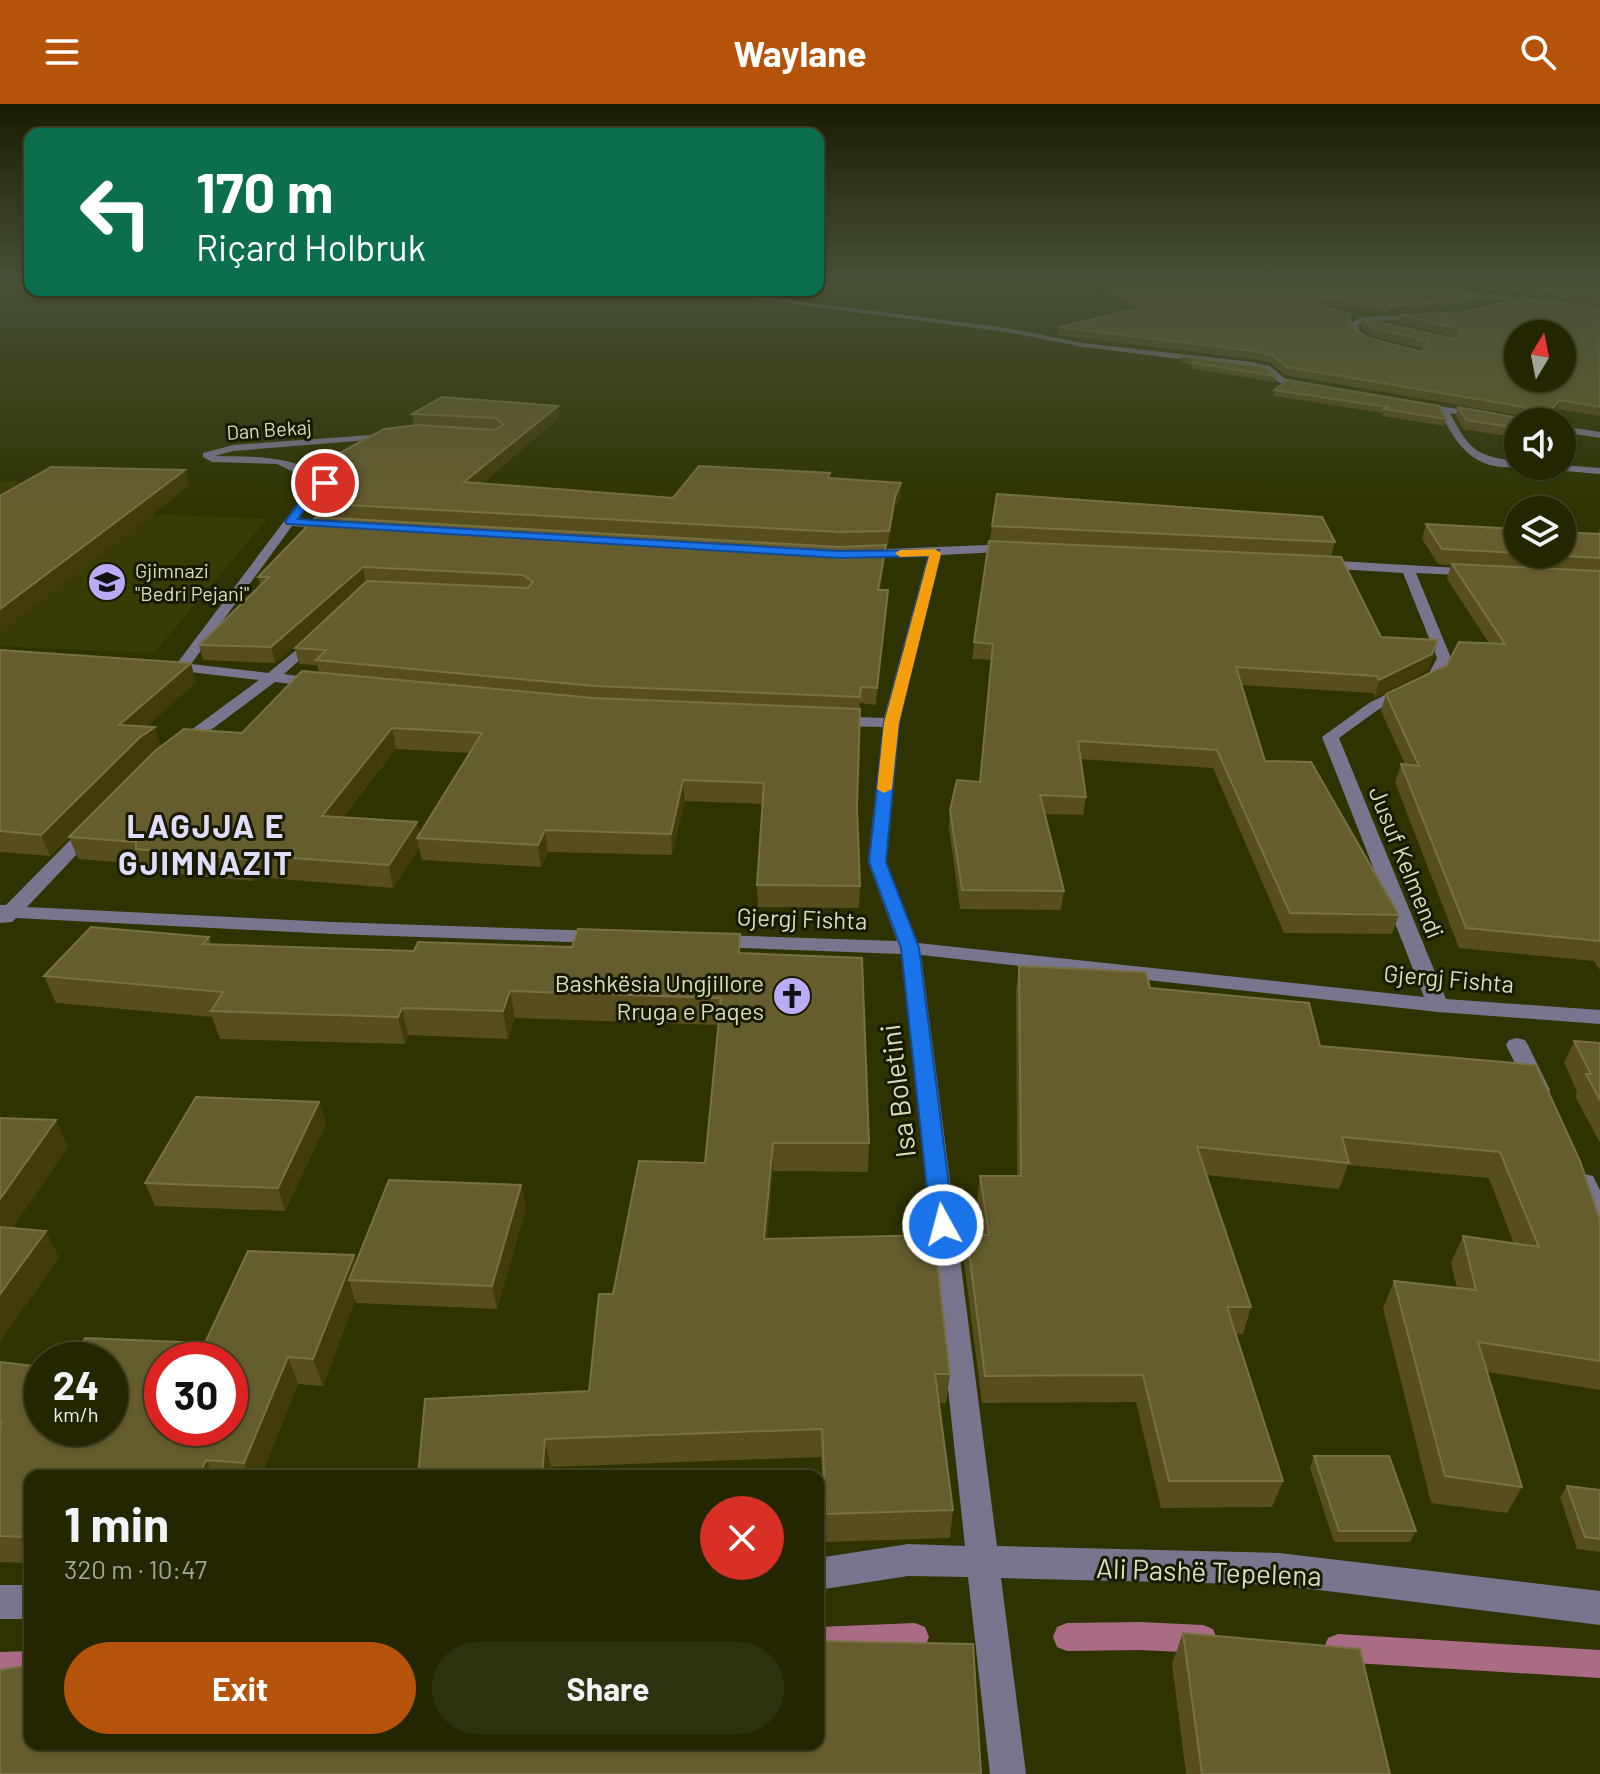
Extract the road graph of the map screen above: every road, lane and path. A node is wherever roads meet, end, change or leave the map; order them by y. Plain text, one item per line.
1 (1175, 356) edge
2 (1324, 388) edge
3 (1404, 403) edge
4 (1443, 409) junction
5 (1504, 419) edge
6 (1576, 431) edge
7 (406, 433) edge
8 (1600, 435) edge
9 (1504, 462) edge
10 (1576, 469) edge
11 (1600, 471) edge
12 (291, 522) junction
13 (353, 526) edge
14 (1027, 549) edge
15 (935, 553) junction
16 (839, 554) edge
17 (1299, 563) edge
18 (1408, 569) junction
19 (1488, 573) edge
20 (331, 625) edge
21 (142, 665) edge
22 (183, 665) junction
23 (270, 679) junction
24 (332, 685) edge
25 (814, 720) edge
26 (891, 723) junction
27 (165, 757) edge
28 (98, 822) edge
29 (3, 916) edge
30 (613, 938) edge
31 (691, 940) edge
32 (910, 948) junction
33 (1438, 1005) junction
34 (1600, 1017) edge
35 (1517, 1045) dead end
36 (1552, 1116) edge
37 (1572, 1159) edge
38 (1600, 1216) edge
39 (983, 1564) junction
40 (824, 1573) edge
41 (0, 1602) edge
42 (24, 1602) edge
43 (1600, 1608) edge
44 (1008, 1774) edge

1 - 2 street
3 - 4 street
4 - 5 street
4 - 9 street
6 - 8 street
7 - 12 street, Dan Bekaj
10 - 11 street
12 - 13 street
12 - 22 street, Dan Bekaj
14 - 15 street
15 - 16 street
15 - 26 street, Isa Boletini
17 - 18 street
18 - 19 street
18 - 33 street, Jusuf Kelmendi
20 - 23 street
21 - 22 street
22 - 23 street
23 - 24 street
23 - 27 street
25 - 26 street
26 - 32 street, Isa Boletini
28 - 29 street
29 - 30 street
31 - 32 street, Gjergj Fishta
32 - 33 street, Gjergj Fishta
32 - 39 street, Isa Boletini
33 - 34 street, Gjergj Fishta
35 - 36 street
37 - 38 street
39 - 40 street, Ali Pashë Tepelena
39 - 43 street, Ali Pashë Tepelena
39 - 44 street, Isa Boletini
41 - 42 street

